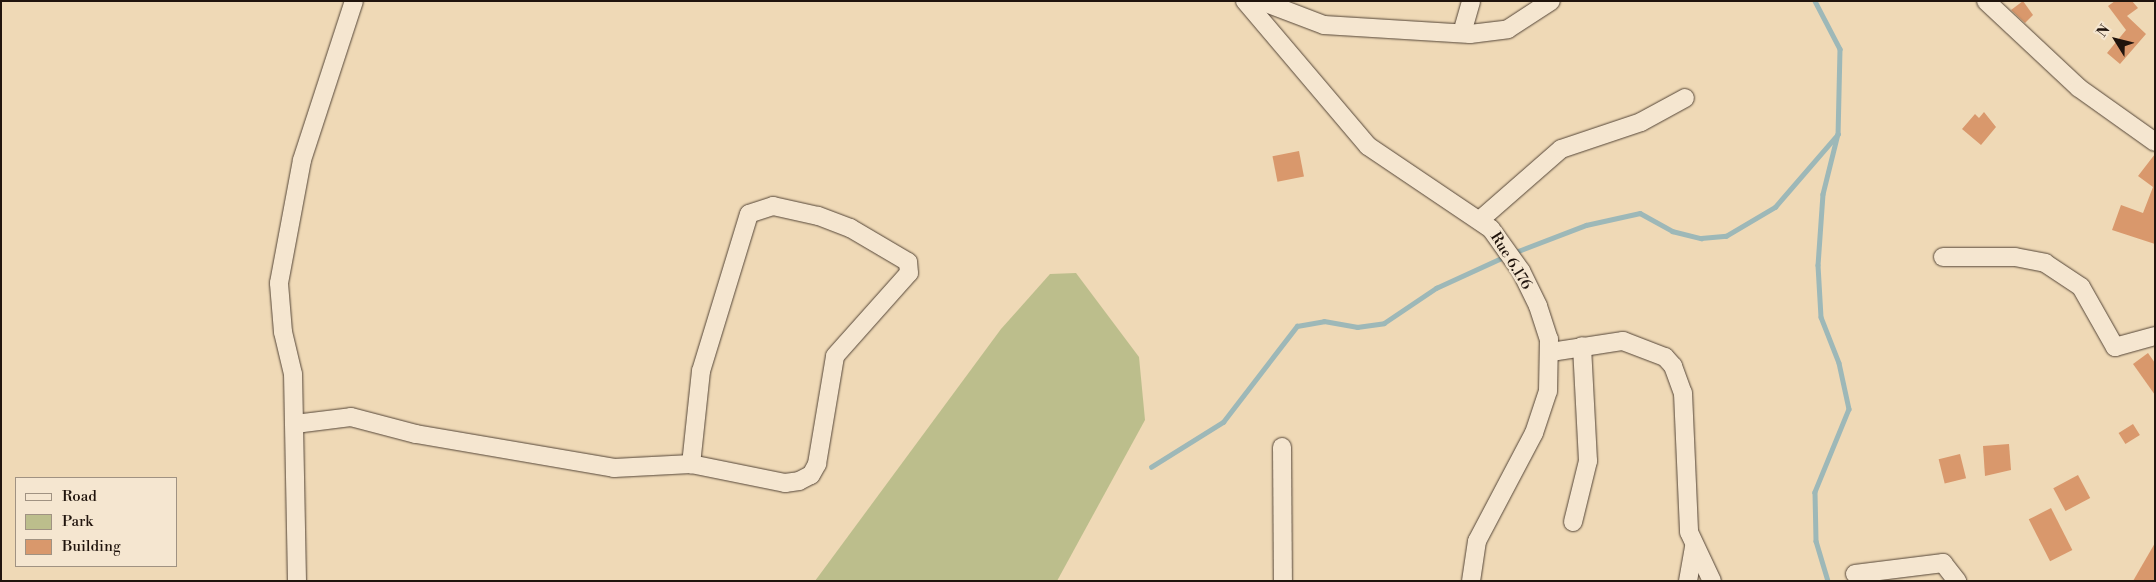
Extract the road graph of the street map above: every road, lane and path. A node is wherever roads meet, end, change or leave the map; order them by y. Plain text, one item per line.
1 (354, 1) edge
2 (1245, 1) edge
3 (1261, 1) edge
4 (1471, 1) edge
5 (1551, 1) edge
6 (1986, 1) edge
7 (1462, 33) junction
8 (1685, 98) dead end
9 (2155, 142) edge
10 (1481, 219) junction
11 (1943, 257) dead end
12 (2155, 336) edge
13 (1582, 346) junction
14 (1551, 352) junction
15 (295, 424) junction
16 (1282, 448) dead end
17 (691, 464) junction
18 (1573, 522) dead end
19 (1694, 546) junction
20 (1855, 574) dead end
21 (297, 581) edge
22 (1283, 581) edge
23 (1471, 581) edge
24 (1688, 581) edge
25 (1712, 581) edge
26 (1957, 581) edge

1 - 15 street
2 - 10 street, Rue 6.176
3 - 7 street
4 - 7 street
5 - 7 street
6 - 9 street
8 - 10 street
10 - 14 street, Rue 6.176
11 - 12 street
13 - 14 street
13 - 18 street
13 - 19 street
14 - 23 street, Rue 6.176
15 - 17 street
15 - 21 street
16 - 22 street
17 - 17 street
19 - 24 street
19 - 25 street
20 - 26 street

